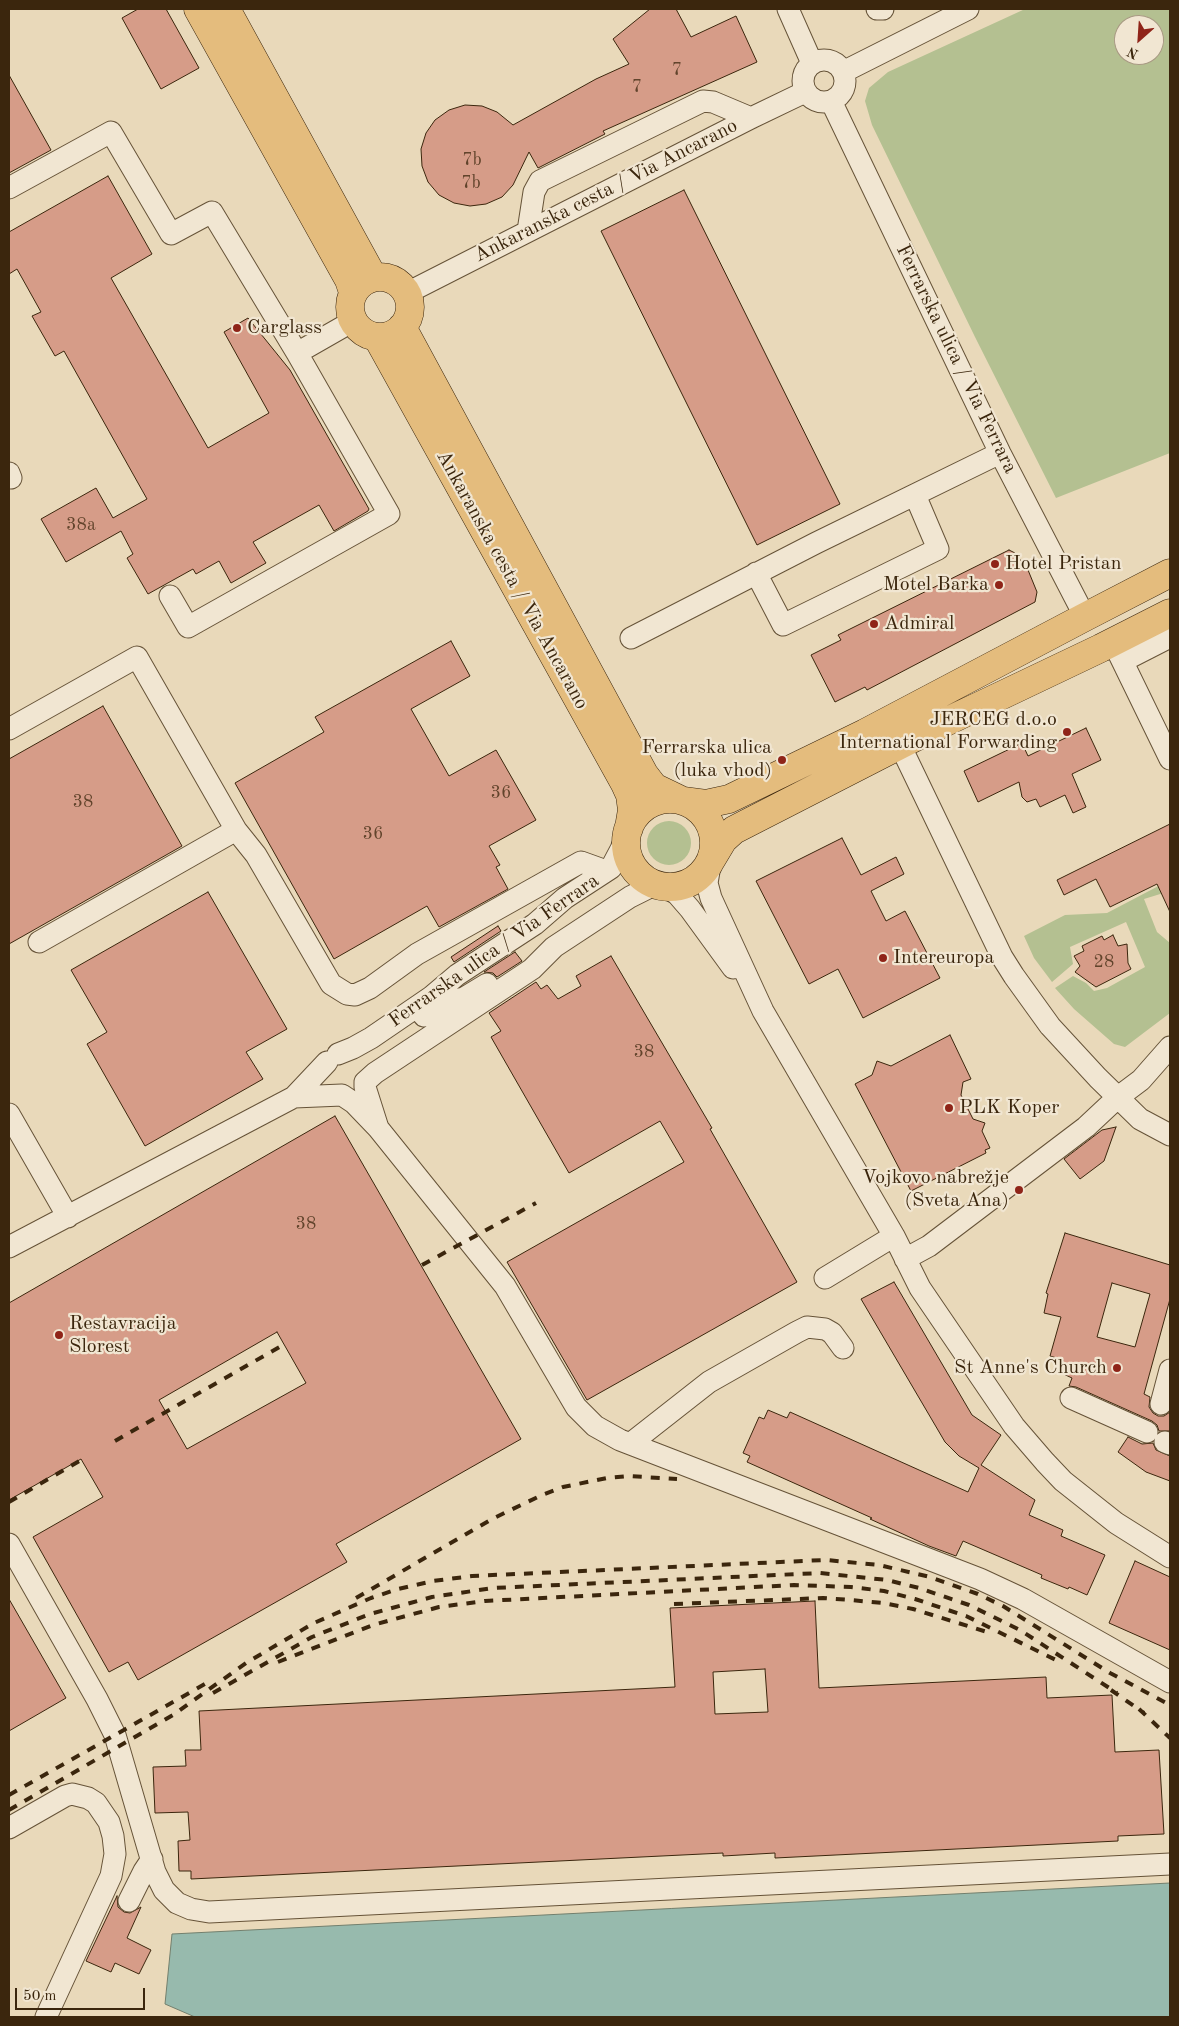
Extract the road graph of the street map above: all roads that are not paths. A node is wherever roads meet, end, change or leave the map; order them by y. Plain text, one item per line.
1 (198, 9) edge
2 (226, 9) edge
3 (788, 9) edge
4 (877, 9) edge
5 (883, 9) edge
6 (968, 9) edge
7 (812, 63) junction
8 (843, 72) junction
9 (806, 92) junction
10 (831, 101) junction
11 (751, 118) junction
12 (9, 188) edge
13 (528, 231) junction
14 (363, 285) junction
15 (407, 293) junction
16 (353, 321) junction
17 (390, 332) junction
18 (297, 353) junction
19 (1000, 453) junction
20 (915, 495) junction
21 (756, 574) junction
22 (1170, 574) edge
23 (170, 596) dead end
24 (1170, 613) edge
25 (1084, 617) junction
26 (1170, 637) edge
27 (631, 638) dead end
28 (1118, 651) junction
29 (9, 729) edge
30 (900, 745) junction
31 (1170, 759) edge
32 (683, 801) junction
33 (628, 828) junction
34 (236, 830) junction
35 (711, 860) junction
36 (606, 871) junction
37 (665, 887) junction
38 (594, 921) junction
39 (39, 942) dead end
40 (763, 1011) junction
41 (1170, 1047) edge
42 (333, 1058) junction
43 (372, 1072) junction
44 (342, 1095) junction
45 (294, 1097) junction
46 (1118, 1098) junction
47 (9, 1114) edge
48 (378, 1128) junction
49 (1170, 1135) edge
50 (68, 1217) junction
51 (9, 1247) edge
52 (900, 1249) junction
53 (825, 1278) dead end
54 (843, 1348) dead end
55 (1170, 1370) edge
56 (1071, 1398) dead end
57 (1161, 1404) dead end
58 (1161, 1439) edge
59 (630, 1444) junction
60 (9, 1544) edge
61 (1170, 1557) edge
62 (1170, 1682) edge
63 (9, 1828) edge
64 (152, 1859) junction
65 (1170, 1864) edge
66 (129, 1901) dead end
67 (46, 2017) edge

1 - 14 main road
2 - 14 main road
3 - 7 street
4 - 5 street
6 - 8 street
7 - 8 street
7 - 9 street
8 - 10 street
9 - 10 street
9 - 11 street, Ankaranska cesta / Via Ancarano
10 - 19 street, Ferrarska ulica / Via Ferrara
11 - 13 street, Ankaranska cesta / Via Ancarano
11 - 13 street
12 - 18 street
13 - 15 street, Ankaranska cesta / Via Ancarano
14 - 15 main road
14 - 16 main road
15 - 17 main road
16 - 17 main road
16 - 18 street
17 - 32 main road, Ankaranska cesta / Via Ancarano
17 - 33 main road, Ankaranska cesta / Via Ancarano
18 - 23 street
19 - 20 street
19 - 25 street, Ferrarska ulica / Via Ferrara
20 - 21 street
20 - 21 street
21 - 27 street
22 - 25 main road
24 - 28 main road
25 - 32 main road
26 - 28 street
28 - 30 main road
28 - 31 street
29 - 34 street
30 - 35 main road
30 - 46 street
32 - 33 main road
32 - 35 main road
33 - 36 street, Ferrarska ulica / Via Ferrara
33 - 37 main road
34 - 36 street
34 - 39 street
35 - 37 main road
35 - 40 street
36 - 42 street, Ferrarska ulica / Via Ferrara
37 - 38 street, Ferrarska ulica / Via Ferrara
37 - 40 street
38 - 43 street, Ferrarska ulica / Via Ferrara
38 - 43 street
40 - 52 street
41 - 46 street
42 - 43 street
42 - 44 street
42 - 45 street
43 - 44 street
43 - 48 street
44 - 45 street
44 - 48 street
45 - 50 street
46 - 49 street
46 - 52 street
47 - 50 street
48 - 59 street
50 - 51 street
52 - 53 street
52 - 61 street
54 - 59 street
55 - 57 street
56 - 58 street
59 - 62 street
60 - 64 street
63 - 67 street
64 - 65 street
64 - 66 street

